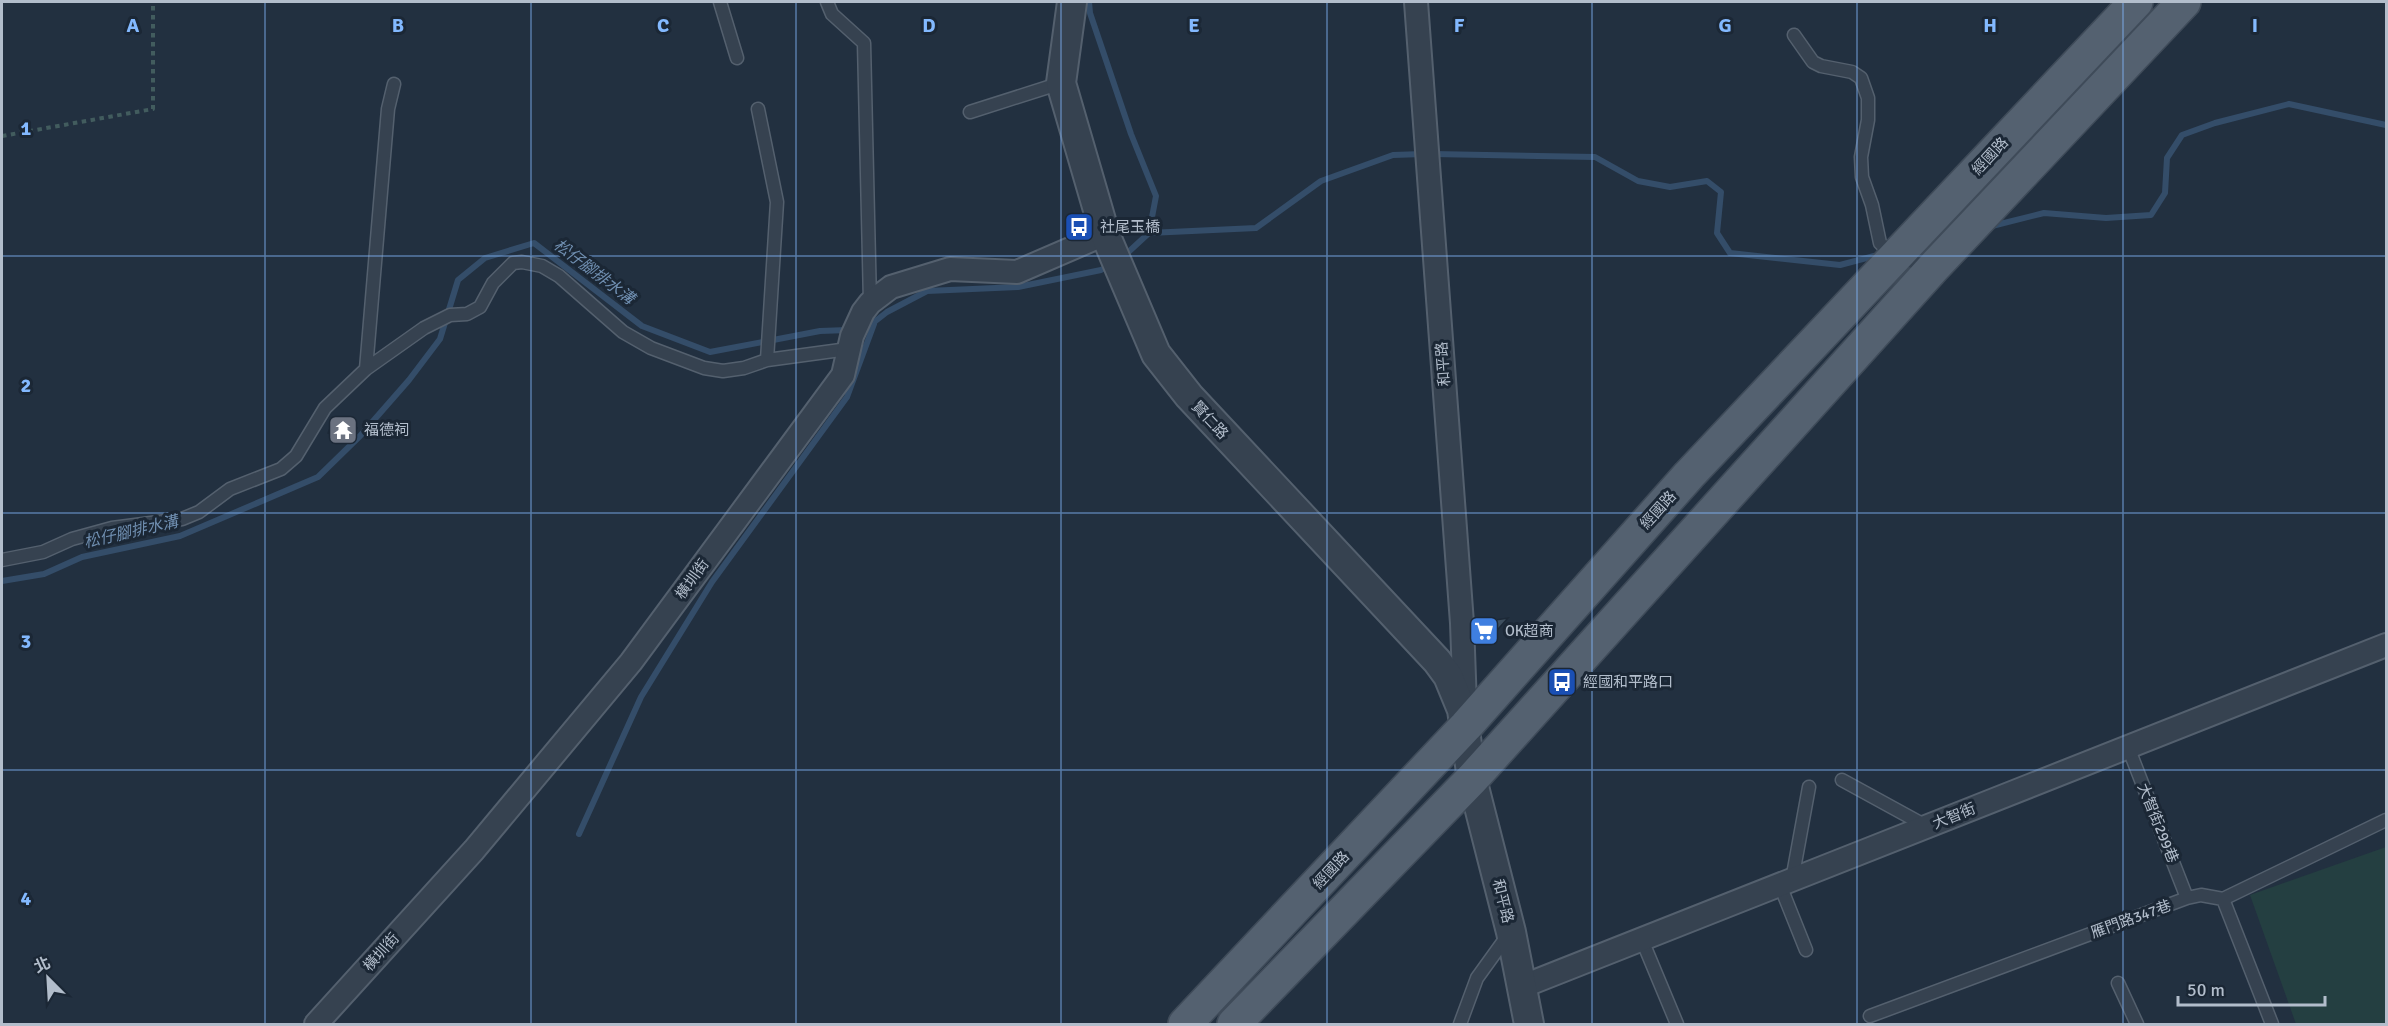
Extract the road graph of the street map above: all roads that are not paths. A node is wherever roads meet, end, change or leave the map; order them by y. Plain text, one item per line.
1 (720, 2) edge
2 (827, 2) edge
3 (1072, 2) edge
4 (1416, 2) edge
5 (2136, 2) edge
6 (2184, 2) edge
7 (1794, 35) dead end
8 (737, 58) dead end
9 (1061, 83) junction
10 (394, 84) dead end
11 (758, 109) dead end
12 (970, 112) dead end
13 (1105, 234) junction
14 (1894, 257) junction
15 (1933, 268) junction
16 (867, 307) junction
17 (850, 343) junction
18 (767, 360) junction
19 (366, 369) junction
20 (2, 560) edge
21 (2386, 645) edge
22 (1466, 726) junction
23 (2128, 747) junction
24 (1472, 778) junction
25 (1842, 780) dead end
26 (1809, 787) dead end
27 (2386, 820) edge
28 (1928, 827) junction
29 (1786, 883) junction
30 (2187, 898) junction
31 (2223, 899) junction
32 (1511, 932) junction
33 (1642, 940) junction
34 (1806, 950) dead end
35 (2118, 983) dead end
36 (1521, 987) junction
37 (1870, 1016) dead end
38 (316, 1024) edge
39 (1185, 1024) edge
40 (1234, 1024) edge
41 (1460, 1024) edge
42 (1530, 1024) edge
43 (1677, 1024) edge
44 (2137, 1024) edge
45 (2272, 1024) edge

1 - 8 lane
2 - 16 lane
3 - 9 street, 賢仁路
4 - 22 street, 和平路
5 - 14 main road, 經國路
6 - 15 main road
7 - 14 lane
9 - 12 lane
9 - 13 street, 賢仁路
10 - 19 lane
11 - 18 lane
13 - 16 street
13 - 22 street, 賢仁路
14 - 15 lane
14 - 22 main road, 經國路
15 - 24 main road
16 - 17 street, 橫圳街
17 - 18 lane
17 - 38 street, 橫圳街
18 - 19 lane
19 - 20 lane
21 - 23 street, 大智街
22 - 24 street, 賢仁路
22 - 39 main road, 經國路
23 - 28 street, 大智街
23 - 30 lane, 大智街299巷
24 - 32 street, 和平路
24 - 40 main road
25 - 28 lane
26 - 29 lane
27 - 31 lane
28 - 29 street, 大智街
29 - 33 street, 大智街
29 - 34 lane
30 - 31 lane, 雁門路347巷
30 - 37 lane, 雁門路347巷
31 - 45 lane
32 - 36 street, 和平路
32 - 41 lane
33 - 36 street, 大智街
33 - 43 lane
35 - 44 lane
36 - 42 street, 和平路

